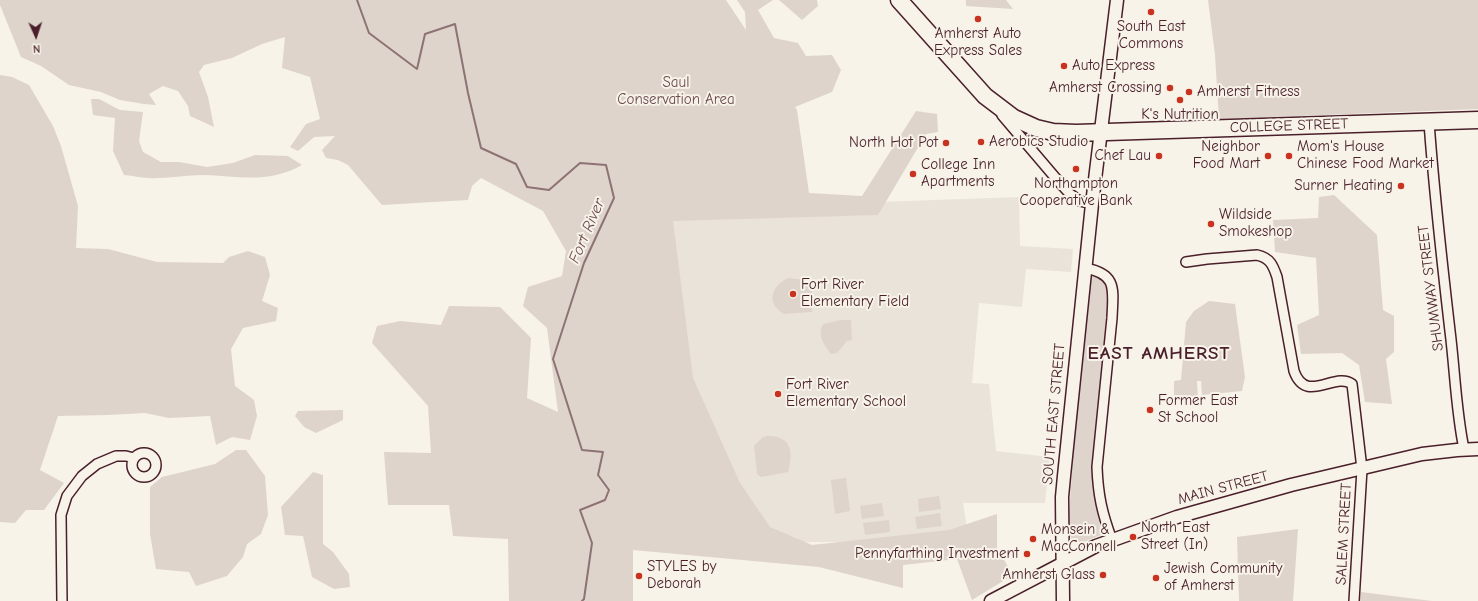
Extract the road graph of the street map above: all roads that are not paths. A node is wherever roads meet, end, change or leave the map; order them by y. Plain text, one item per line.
1 (899, 0) edge
2 (1117, 0) edge
3 (985, 96) junction
4 (1478, 120) edge
5 (1429, 122) junction
6 (1100, 132) junction
7 (1092, 204) junction
8 (1186, 262) dead end
9 (1085, 268) junction
10 (1464, 449) junction
11 (1478, 449) edge
12 (134, 458) dead end
13 (1362, 469) junction
14 (1112, 540) junction
15 (1063, 563) junction
16 (62, 601) edge
17 (991, 601) edge
18 (1063, 601) edge
19 (1354, 601) edge

1 - 3 highway, COLLEGE STREET
2 - 6 main road, SOUTH EAST STREET
3 - 6 highway, COLLEGE STREET
3 - 7 street
4 - 5 highway, COLLEGE STREET
5 - 6 highway, COLLEGE STREET
5 - 10 street, SHUMWAY STREET
6 - 7 main road, SOUTH EAST STREET
7 - 9 main road, SOUTH EAST STREET
8 - 13 street, SALEM STREET
9 - 14 street
9 - 15 main road, SOUTH EAST STREET
10 - 11 main road, MAIN STREET
10 - 13 main road, MAIN STREET
12 - 16 street
13 - 14 main road, MAIN STREET
13 - 19 street, SALEM STREET
14 - 15 main road, MAIN STREET
15 - 17 main road, MAIN STREET
15 - 18 main road, SOUTH EAST STREET

